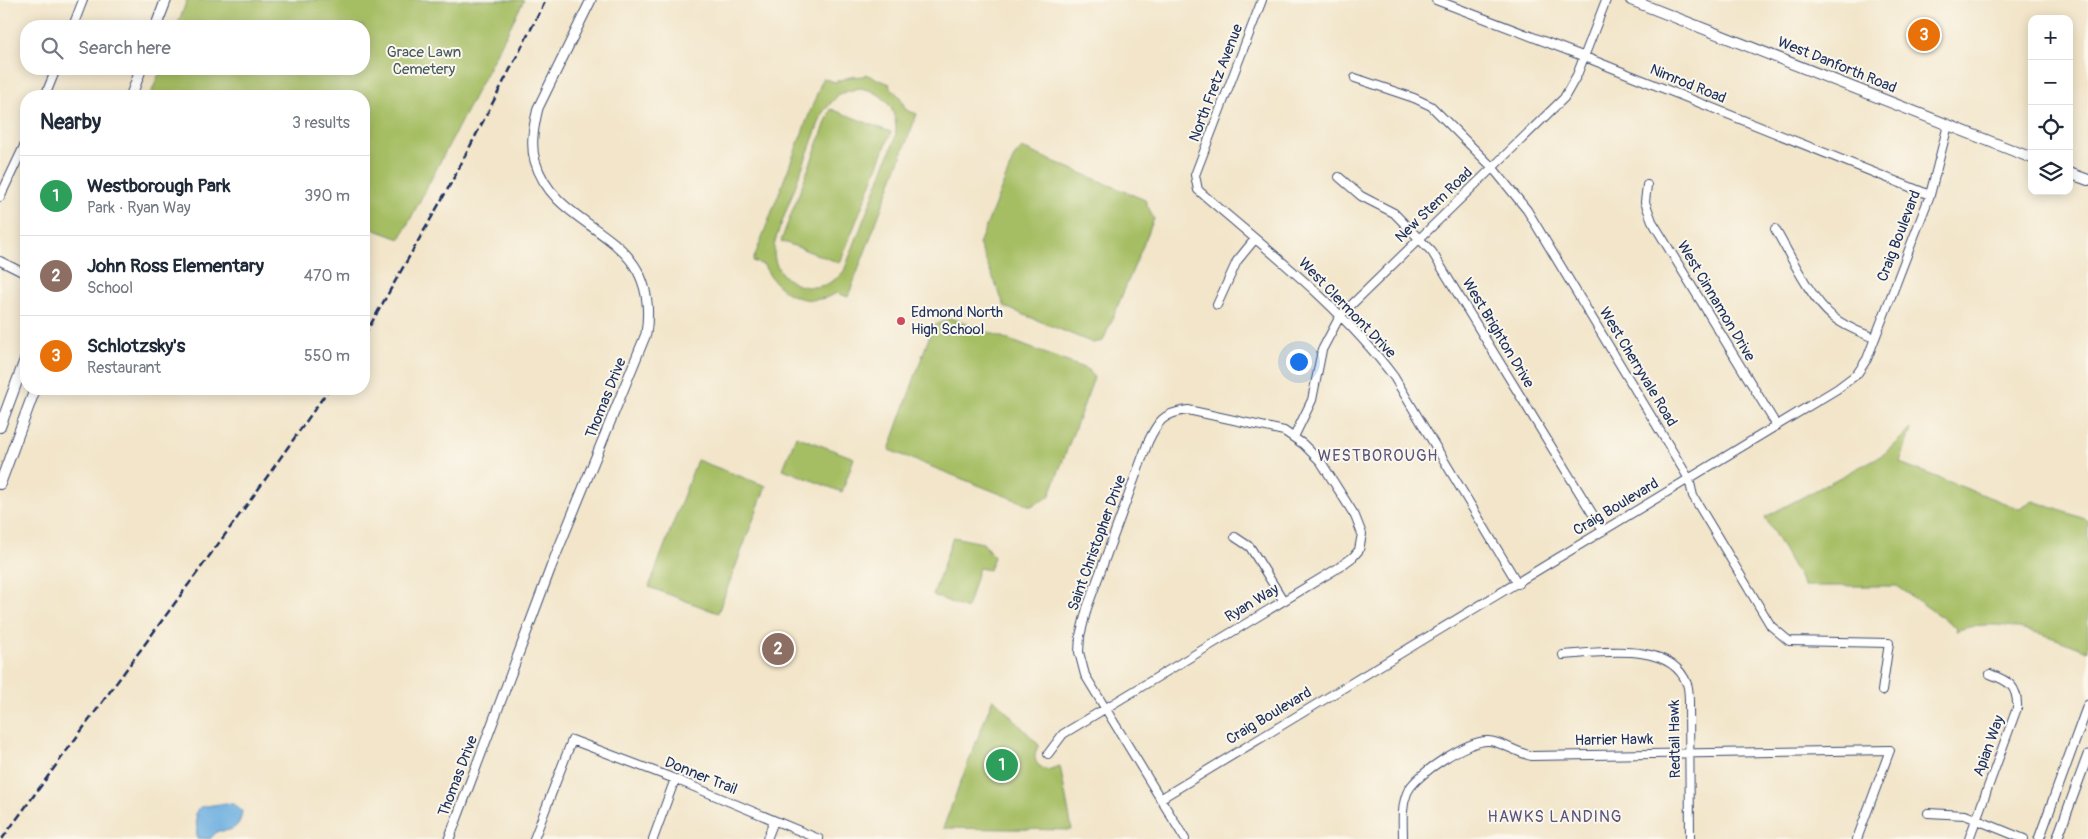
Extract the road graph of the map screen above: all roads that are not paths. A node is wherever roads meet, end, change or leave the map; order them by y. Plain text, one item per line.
1 (83, 0) edge
2 (166, 0) edge
3 (591, 0) edge
4 (1262, 0) edge
5 (1436, 0) edge
6 (1606, 0) edge
7 (1631, 0) edge
8 (75, 20) edge
9 (158, 20) edge
10 (1585, 57) junction
11 (54, 75) edge
12 (139, 75) edge
13 (1355, 78) dead end
14 (47, 90) edge
15 (133, 90) edge
16 (1948, 125) junction
17 (20, 155) edge
18 (2028, 156) edge
19 (1492, 167) junction
20 (2073, 174) edge
21 (1195, 175) joint
22 (1339, 177) dead end
23 (2088, 180) edge
24 (1646, 185) dead end
25 (1930, 195) junction
26 (0, 197) edge
27 (1775, 229) dead end
28 (1255, 239) junction
29 (1419, 239) junction
30 (0, 262) edge
31 (20, 271) edge
32 (1217, 305) dead end
33 (1340, 316) junction
34 (1874, 338) junction
35 (20, 373) edge
36 (34, 395) edge
37 (1776, 426) junction
38 (0, 427) edge
39 (1294, 437) junction
40 (1689, 479) junction
41 (0, 484) edge
42 (1603, 531) junction
43 (1235, 536) dead end
44 (1518, 584) junction
45 (1283, 600) junction
46 (1563, 655) dead end
47 (1990, 674) dead end
48 (1882, 691) dead end
49 (2088, 705) edge
50 (1104, 708) junction
51 (1689, 753) junction
52 (1048, 754) dead end
53 (2088, 756) edge
54 (675, 779) junction
55 (1160, 799) junction
56 (1928, 813) dead end
57 (1976, 819) junction
58 (774, 821) junction
59 (449, 839) edge
60 (534, 839) edge
61 (653, 839) edge
62 (767, 839) edge
63 (819, 839) edge
64 (1185, 839) edge
65 (1403, 839) edge
66 (1690, 839) edge
67 (1857, 839) edge
68 (1969, 839) edge
69 (2024, 839) edge
70 (2039, 839) edge
71 (2057, 839) edge

1 - 8 street
2 - 9 main road
3 - 59 street, Thomas Drive
4 - 21 street, North Fretz Avenue
5 - 10 street, Nimrod Road
6 - 10 street, New Stem Road
7 - 16 main road, West Danforth Road
10 - 19 street, New Stem Road
10 - 25 street, Nimrod Road
11 - 14 street
12 - 15 main road
13 - 19 street, West Cherryvale Road
16 - 18 main road, West Danforth Road
16 - 25 street, Craig Boulevard
17 - 26 street
19 - 29 street, New Stem Road
19 - 40 street, West Cherryvale Road
20 - 23 main road
21 - 28 street, West Clermont Drive
22 - 29 street, West Brighton Drive
24 - 37 street, West Cinnamon Drive
25 - 34 street, Craig Boulevard
27 - 34 street
28 - 32 street
28 - 33 street, West Clermont Drive
29 - 33 street, New Stem Road
29 - 42 street, West Brighton Drive
30 - 31 street
33 - 39 street, New Stem Road
33 - 44 street, West Clermont Drive
34 - 37 street, Craig Boulevard
35 - 38 main road
36 - 41 main road
37 - 40 street, Craig Boulevard
39 - 45 street, Ryan Way
39 - 50 street, Saint Christopher Drive
40 - 42 street, Craig Boulevard
40 - 48 street, West Cherryvale Road
42 - 44 street, Craig Boulevard
43 - 45 street
44 - 55 street, Craig Boulevard
45 - 50 street, Ryan Way
46 - 51 street, Redtail Hawk
47 - 57 street, Apian Way
49 - 70 street
50 - 52 street, Ryan Way
50 - 55 street, Saint Christopher Drive
51 - 65 street, Harrier Hawk
51 - 66 street, Redtail Hawk
51 - 67 street, Harrier Hawk
53 - 71 street
54 - 58 street, Donner Trail
54 - 60 street, Donner Trail
54 - 61 street
55 - 64 street, Saint Christopher Drive
56 - 57 street
57 - 68 street, Apian Way
57 - 69 street
58 - 62 street
58 - 63 street, Donner Trail

